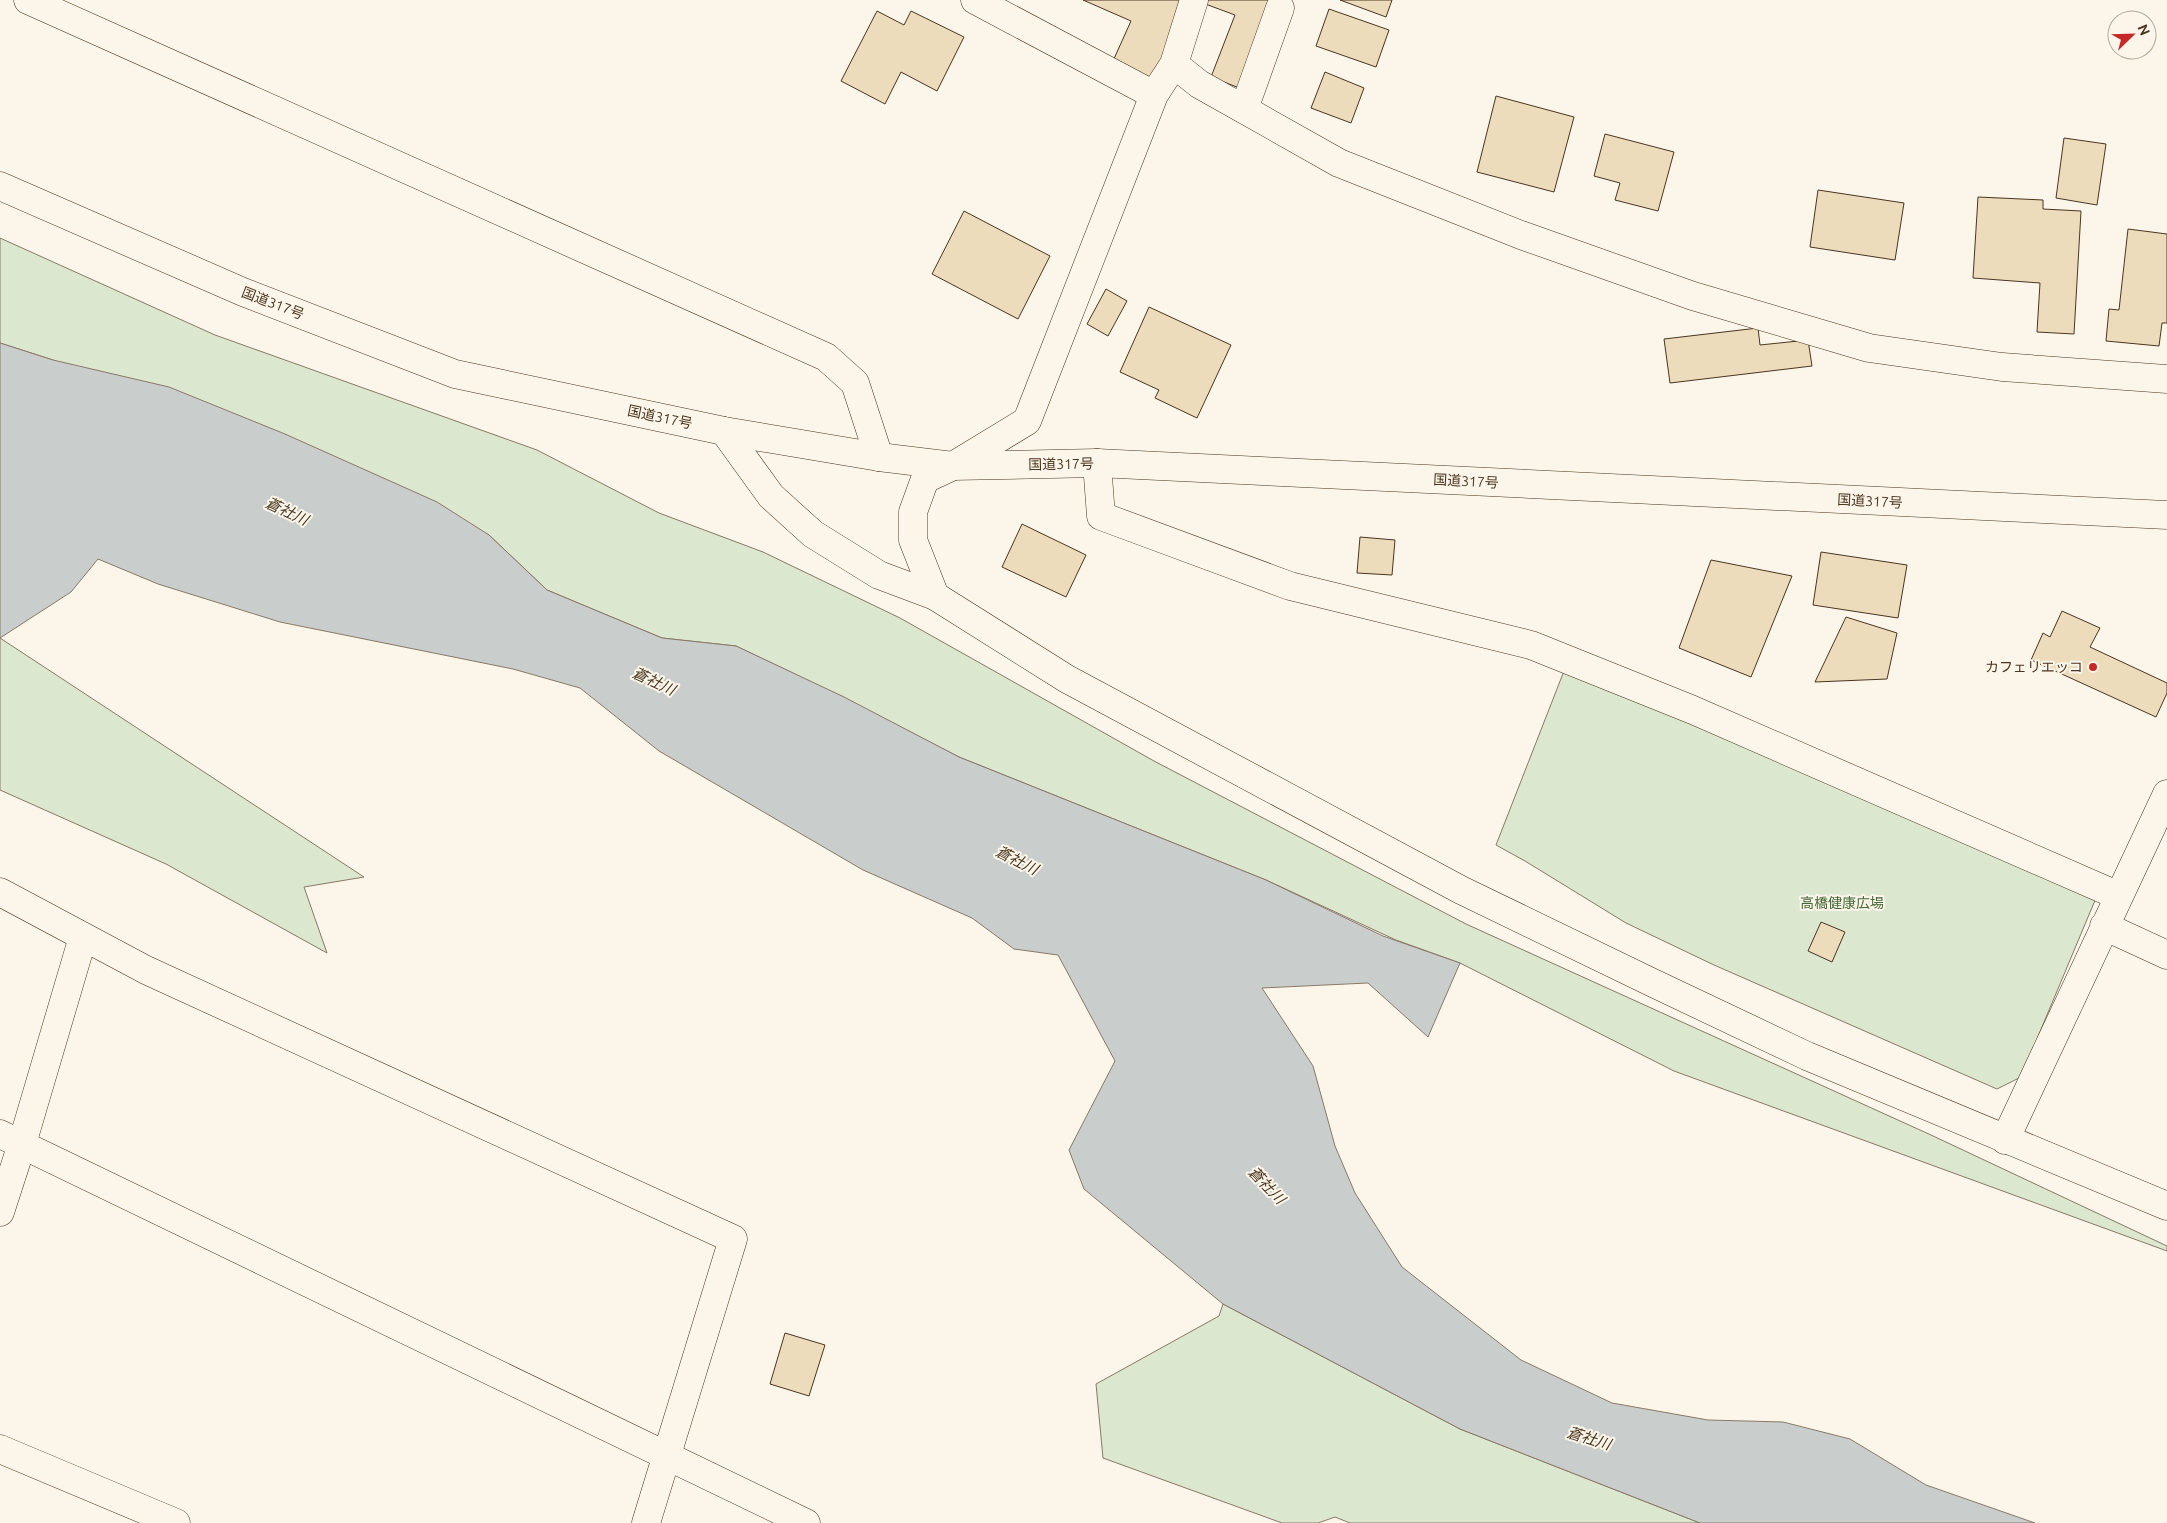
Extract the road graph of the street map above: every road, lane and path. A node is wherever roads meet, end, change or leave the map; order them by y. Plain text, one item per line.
1 (28, 0) edge
2 (975, 0) edge
3 (1194, 0) edge
4 (1280, 8) dead end
5 (1174, 64) junction
6 (1154, 95) junction
7 (1244, 108) junction
8 (0, 186) edge
9 (2167, 379) edge
10 (724, 431) junction
11 (879, 457) junction
12 (1097, 464) junction
13 (953, 466) junction
14 (2167, 515) edge
15 (935, 596) junction
16 (2167, 794) edge
17 (0, 892) edge
18 (2119, 896) junction
19 (2104, 926) junction
20 (83, 937) junction
21 (2167, 955) edge
22 (11, 1139) edge
23 (2005, 1140) junction
24 (2167, 1206) edge
25 (0, 1212) edge
26 (0, 1449) edge
27 (667, 1455) junction
28 (176, 1523) edge
29 (646, 1523) edge
30 (806, 1523) edge

1 - 11 main road
2 - 6 main road
3 - 5 main road
4 - 7 main road
5 - 6 main road
5 - 7 main road
6 - 13 main road
7 - 9 main road
8 - 10 main road, 国道317号
10 - 11 main road, 国道317号
10 - 15 main road
11 - 13 main road, 国道317号
12 - 13 main road, 国道317号
12 - 14 main road, 国道317号
12 - 18 main road
13 - 15 main road
15 - 23 main road
16 - 18 main road
17 - 20 main road
18 - 19 main road
19 - 21 main road
19 - 23 main road
20 - 22 main road
20 - 27 main road
22 - 25 main road
22 - 27 main road
23 - 24 main road
26 - 28 main road
27 - 29 main road
27 - 30 main road

